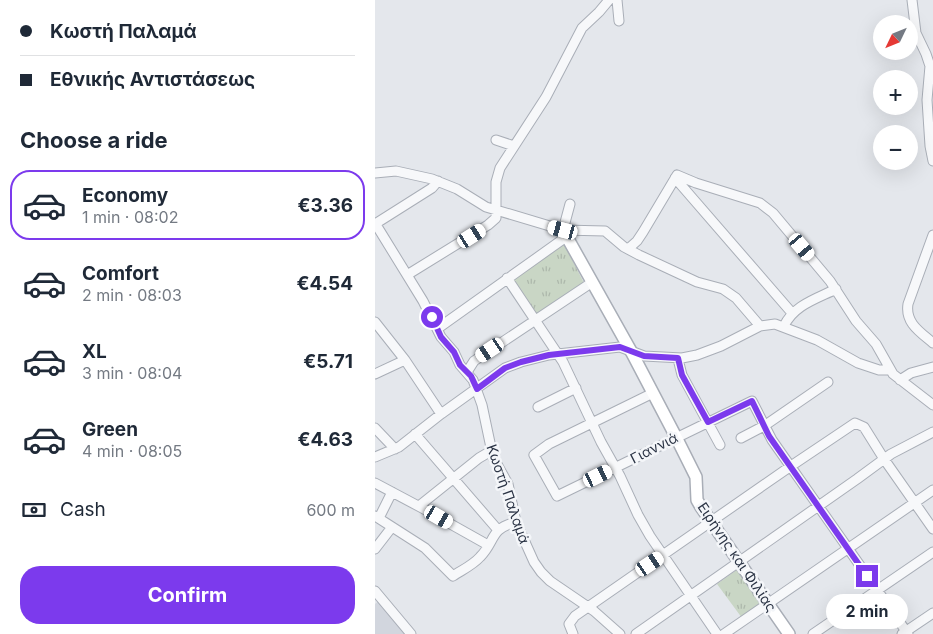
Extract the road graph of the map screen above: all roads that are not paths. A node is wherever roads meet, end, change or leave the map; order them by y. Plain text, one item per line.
1 (611, 0) edge
2 (912, 0) edge
3 (619, 21) dead end
4 (496, 140) dead end
5 (514, 146) junction
6 (933, 161) edge
7 (375, 173) edge
8 (676, 176) junction
9 (438, 180) junction
10 (570, 204) dead end
11 (497, 211) junction
12 (375, 223) edge
13 (565, 233) junction
14 (933, 236) edge
15 (628, 249) junction
16 (407, 275) junction
17 (507, 278) junction
18 (591, 283) junction
19 (836, 290) junction
20 (792, 313) junction
21 (535, 320) junction
22 (375, 322) edge
23 (760, 326) junction
24 (784, 326) junction
25 (437, 329) junction
26 (933, 343) edge
27 (630, 350) junction
28 (558, 354) junction
29 (678, 358) junction
30 (405, 360) junction
31 (933, 367) edge
32 (889, 370) junction
33 (467, 372) junction
34 (375, 374) edge
35 (900, 380) junction
36 (828, 382) dead end
37 (576, 388) junction
38 (477, 389) junction
39 (653, 393) junction
40 (933, 405) edge
41 (538, 407) dead end
42 (441, 414) junction
43 (708, 422) junction
44 (592, 424) junction
45 (764, 426) junction
46 (375, 428) edge
47 (933, 432) edge
48 (415, 434) junction
49 (676, 437) junction
50 (741, 438) dead end
51 (719, 445) dead end
52 (395, 449) junction
53 (491, 451) junction
54 (375, 457) edge
55 (884, 459) junction
56 (791, 466) junction
57 (615, 468) junction
58 (454, 479) junction
59 (375, 483) edge
60 (933, 490) edge
61 (392, 492) junction
62 (915, 502) junction
63 (419, 506) junction
64 (819, 506) junction
65 (377, 517) edge
66 (516, 522) junction
67 (711, 522) junction
68 (392, 526) junction
69 (933, 528) edge
70 (498, 530) junction
71 (488, 545) junction
72 (848, 548) junction
73 (375, 549) edge
74 (933, 552) edge
75 (662, 556) junction
76 (739, 562) junction
77 (877, 589) junction
78 (377, 596) edge
79 (690, 596) junction
80 (768, 603) junction
81 (589, 607) junction
82 (933, 613) edge
83 (905, 633) edge
84 (411, 634) edge
85 (573, 634) edge
86 (620, 634) edge
87 (636, 634) edge
88 (717, 634) edge
89 (724, 634) edge
90 (789, 634) edge
91 (813, 634) edge

1 - 3 street
1 - 5 street
2 - 6 street
4 - 5 street
5 - 11 street
7 - 9 street
8 - 15 street
8 - 19 street
8 - 20 street
9 - 11 street
9 - 12 street
10 - 13 street
11 - 13 street
11 - 16 street
12 - 16 street, Κωστή Παλαμά
13 - 15 street
13 - 17 street
13 - 18 street, Ειρήνης και Φιλίας
14 - 26 street
15 - 23 street
16 - 25 street, Κωστή Παλαμά
17 - 21 street
17 - 25 street
18 - 21 street
18 - 27 street, Ειρήνης και Φιλίας
19 - 20 street
19 - 32 street
20 - 24 street
21 - 28 street
21 - 33 street
22 - 30 street
23 - 24 street
23 - 29 street
24 - 32 street
25 - 33 street, Κωστή Παλαμά
27 - 28 street
27 - 29 street
27 - 39 street, Ειρήνης και Φιλίας
28 - 37 street
28 - 38 street
29 - 43 street
30 - 34 street
30 - 42 street
31 - 35 street
32 - 35 street
33 - 38 street, Κωστή Παλαμά
35 - 40 street
36 - 45 street
37 - 41 street
37 - 44 street
38 - 42 street
38 - 53 street, Κωστή Παλαμά
39 - 44 street
39 - 49 street, Ειρήνης και Φιλίας
42 - 48 street
43 - 45 street, Γιαννιά
43 - 49 street, Γιαννιά
43 - 51 street
44 - 57 street
44 - 57 street, Γιαννιά
45 - 50 street
45 - 56 street
46 - 52 street
47 - 55 street
48 - 52 street
48 - 58 street
49 - 57 street, Γιαννιά
49 - 67 street, Ειρήνης και Φιλίας
52 - 54 street
53 - 58 street
53 - 66 street, Κωστή Παλαμά
55 - 56 street
55 - 62 street
55 - 64 street
56 - 64 street
56 - 67 street
57 - 75 street
58 - 63 street
58 - 70 street
59 - 61 street
60 - 62 street
61 - 63 street
61 - 65 street
62 - 69 street
62 - 72 street
63 - 71 street
64 - 72 street
64 - 76 street
65 - 68 street
66 - 70 street
66 - 81 street, Κωστή Παλαμά
67 - 75 street
67 - 76 street, Ειρήνης και Φιλίας
68 - 71 street
68 - 73 street
70 - 71 street
72 - 77 street
72 - 80 street
74 - 77 street
75 - 79 street
75 - 81 street
76 - 79 street
76 - 80 street, Ειρήνης και Φιλίας
77 - 83 street
77 - 91 street
78 - 84 street
79 - 87 street
79 - 88 street
80 - 89 street
80 - 90 street, Ειρήνης και Φιλίας
81 - 85 street
81 - 86 street, Κωστή Παλαμά
82 - 83 street

